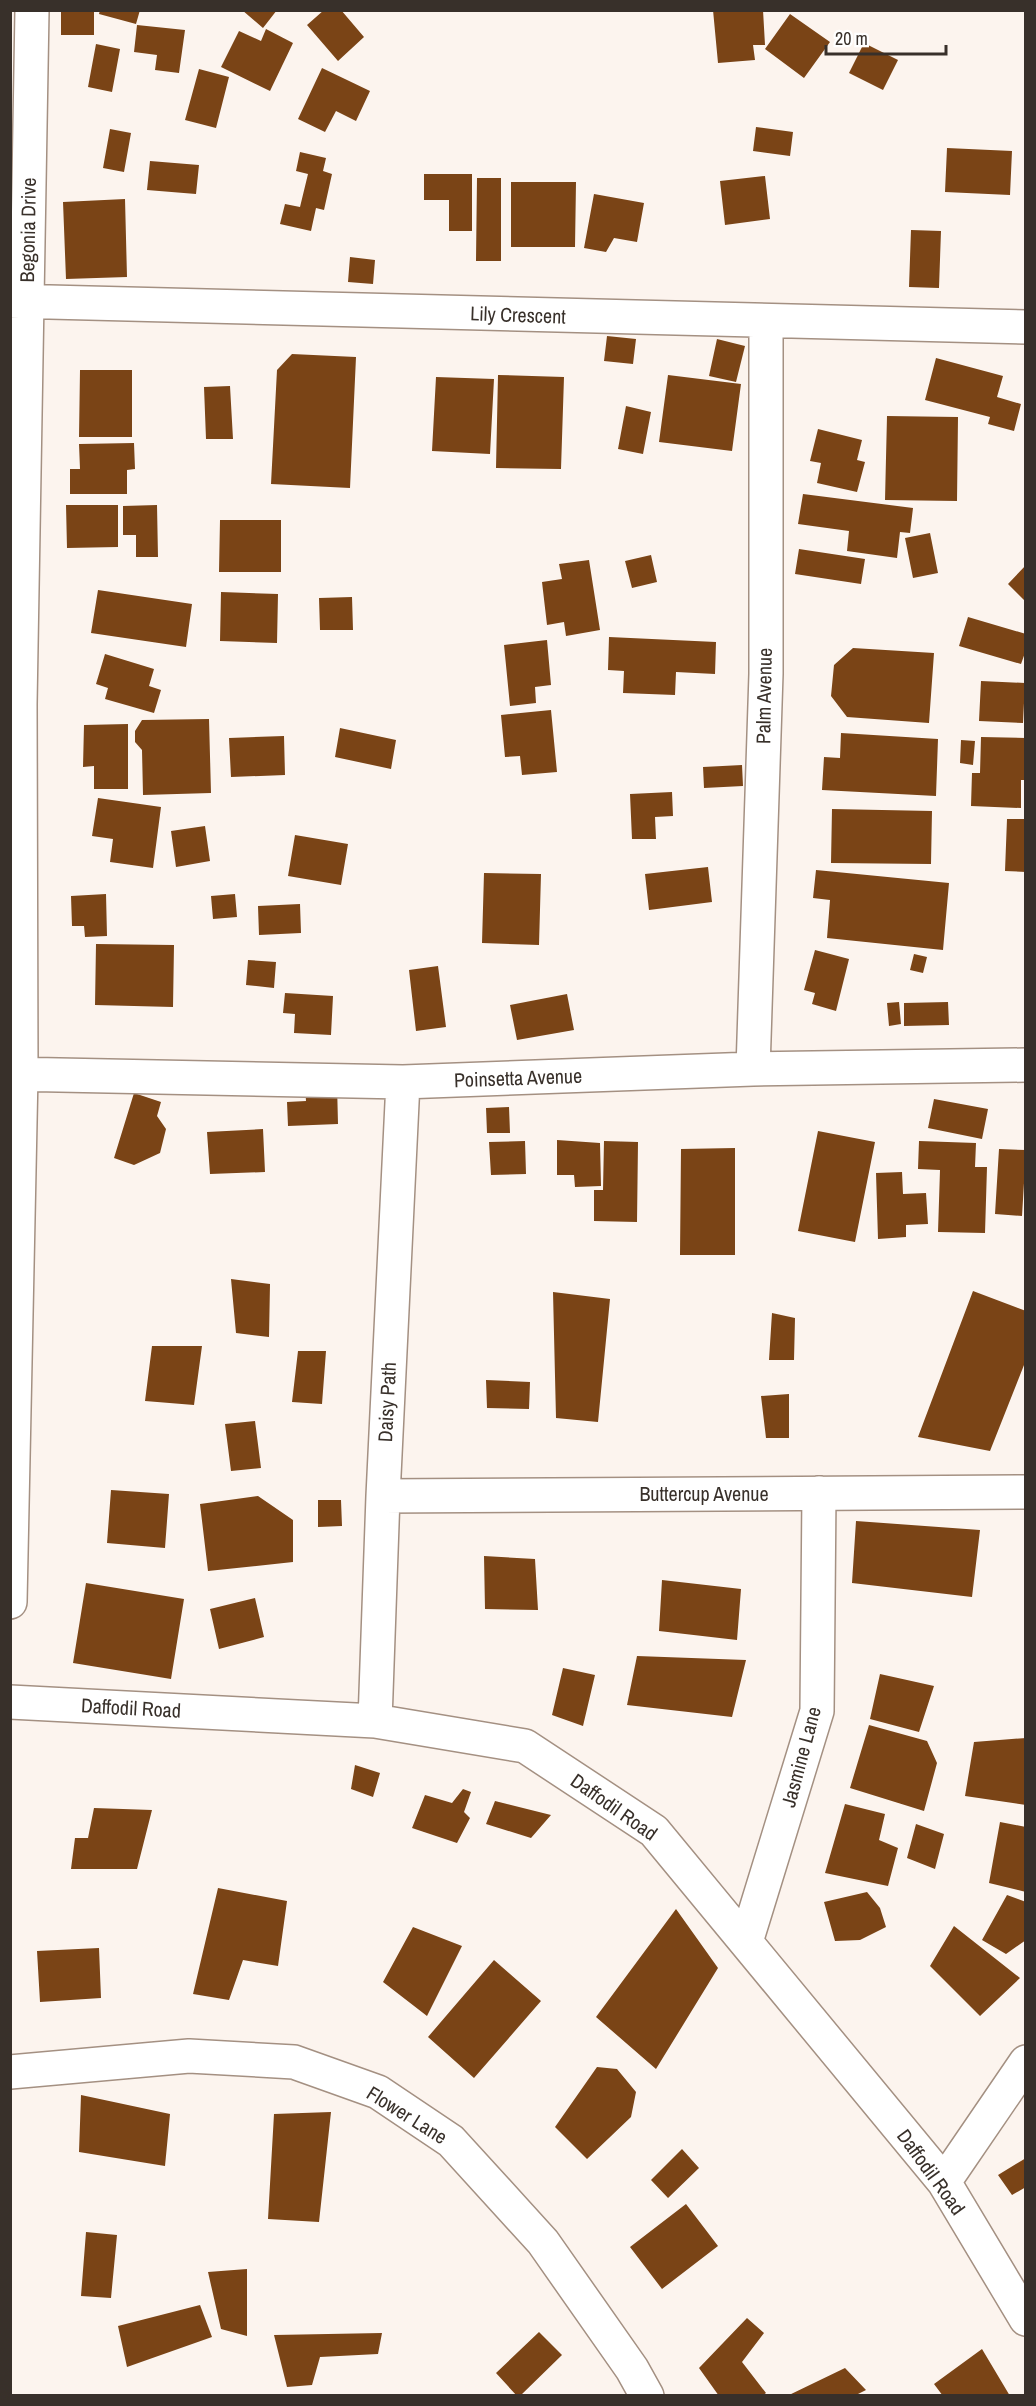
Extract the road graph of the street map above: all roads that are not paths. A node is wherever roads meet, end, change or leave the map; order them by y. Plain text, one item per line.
1 (32, 10) edge
2 (19, 301) edge
3 (766, 321) junction
4 (1026, 327) edge
5 (15, 704) edge
6 (1026, 1065) edge
7 (753, 1069) junction
8 (16, 1074) edge
9 (403, 1082) junction
10 (1026, 1492) edge
11 (819, 1493) junction
12 (383, 1496) junction
13 (10, 1602) edge
14 (10, 1702) edge
15 (375, 1721) junction
16 (746, 1942) junction
17 (1026, 2062) edge
18 (10, 2072) edge
19 (944, 2182) junction
20 (1026, 2319) edge
21 (647, 2396) edge

1 - 2 street, Begonia Drive
2 - 3 street, Lily Crescent
2 - 5 street, Begonia Drive
3 - 4 street, Lily Crescent
3 - 7 street, Palm Avenue
5 - 8 street, Begonia Drive
6 - 7 street, Poinsetta Avenue
7 - 9 street, Poinsetta Avenue
8 - 9 street, Poinsetta Avenue
8 - 13 street, Begonia Drive
9 - 12 street, Daisy Path
10 - 11 street, Buttercup Avenue
11 - 12 street, Buttercup Avenue
11 - 16 street, Jasmine Lane
12 - 15 street, Daisy Path
14 - 15 street, Daffodil Road
15 - 16 street, Daffodil Road
16 - 19 street, Daffodil Road
17 - 19 street
18 - 21 street, Flower Lane
19 - 20 street, Daffodil Road

